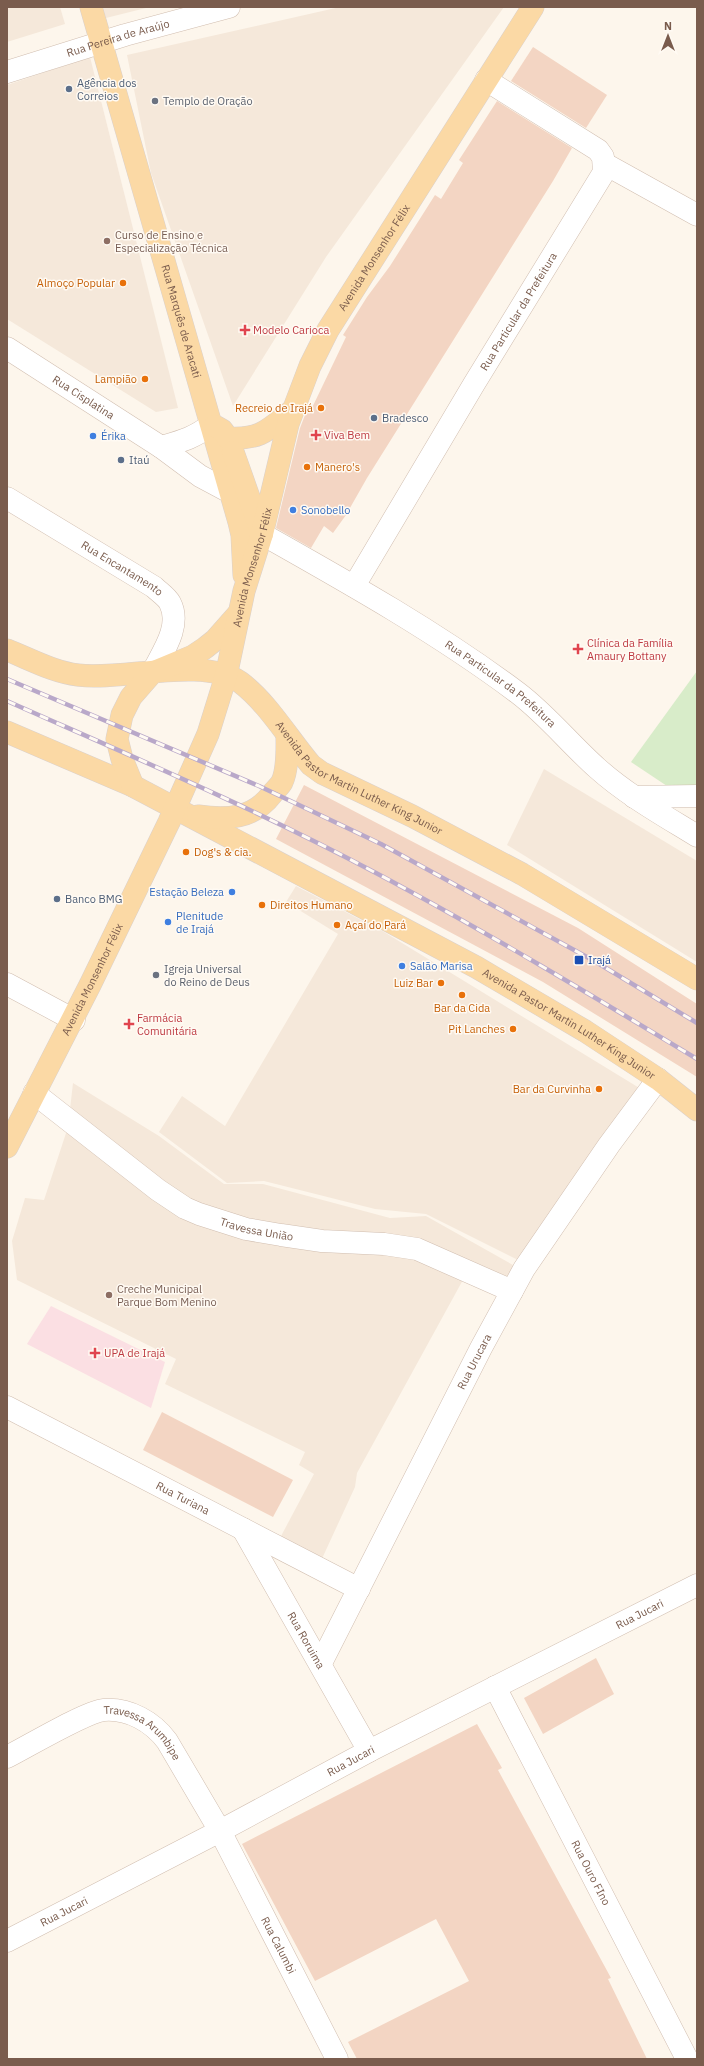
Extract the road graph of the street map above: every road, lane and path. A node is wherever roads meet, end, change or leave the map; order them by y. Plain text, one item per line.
1 (91, 7) edge
2 (230, 7) edge
3 (533, 7) edge
4 (102, 42) junction
5 (7, 72) edge
6 (486, 80) junction
7 (605, 164) junction
8 (697, 215) edge
9 (7, 348) edge
10 (293, 410) junction
11 (212, 424) junction
12 (228, 438) junction
13 (161, 447) junction
14 (230, 492) junction
15 (7, 498) edge
16 (262, 534) junction
17 (354, 586) junction
18 (244, 591) junction
19 (239, 612) junction
20 (7, 650) edge
21 (152, 673) junction
22 (226, 676) junction
23 (7, 732) edge
24 (287, 736) junction
25 (133, 786) junction
26 (697, 796) edge
27 (634, 797) junction
28 (182, 811) junction
29 (697, 836) edge
30 (697, 979) edge
31 (7, 984) edge
32 (74, 1020) junction
33 (658, 1079) junction
34 (34, 1093) junction
35 (697, 1110) edge
36 (7, 1147) edge
37 (512, 1291) junction
38 (7, 1407) edge
39 (243, 1529) junction
40 (696, 1587) edge
41 (359, 1589) junction
42 (321, 1663) junction
43 (495, 1687) junction
44 (369, 1752) junction
45 (7, 1757) edge
46 (220, 1831) junction
47 (7, 1941) edge
48 (337, 2059) edge
49 (687, 2059) edge

1 - 4 main road, Rua Marquês de Aracati
2 - 4 street, Rua Pereira de Araújo
3 - 6 main road, Avenida Monsenhor Félix
4 - 5 street, Rua Pereira de Araújo
4 - 11 main road, Rua Marquês de Aracati
6 - 7 street
6 - 10 main road, Avenida Monsenhor Félix
7 - 8 street
7 - 17 street, Rua Particular da Prefeitura
9 - 13 street, Rua Cisplatina
10 - 12 main road
10 - 16 main road, Avenida Monsenhor Félix
11 - 12 main road
11 - 13 street
11 - 14 main road, Rua Marquês de Aracati
12 - 16 main road
13 - 14 street, Rua Cisplatina
14 - 18 main road, Rua Marquês de Aracati
15 - 21 street, Rua Encantamento
16 - 17 street, Rua Particular da Prefeitura
16 - 18 main road, Avenida Monsenhor Félix
17 - 27 street, Rua Particular da Prefeitura
18 - 19 main road, Avenida Monsenhor Félix
19 - 21 main road
19 - 22 main road, Avenida Monsenhor Félix
20 - 21 main road, Avenida Pastor Martin Luther King Junior
21 - 22 main road, Avenida Pastor Martin Luther King Junior
21 - 25 main road
22 - 24 main road, Avenida Pastor Martin Luther King Junior
22 - 28 main road, Avenida Monsenhor Félix
23 - 25 main road, Avenida Pastor Martin Luther King Junior
24 - 28 main road
24 - 30 main road, Avenida Pastor Martin Luther King Junior
25 - 28 main road, Avenida Pastor Martin Luther King Junior
26 - 27 street
27 - 29 street, Rua Particular da Prefeitura
28 - 32 main road, Avenida Monsenhor Félix
28 - 33 main road, Avenida Pastor Martin Luther King Junior
31 - 32 street
32 - 34 main road, Avenida Monsenhor Félix
33 - 35 main road, Avenida Pastor Martin Luther King Junior
33 - 37 street, Rua Urucara
34 - 36 main road, Avenida Monsenhor Félix
34 - 37 street, Travessa União
37 - 41 street, Rua Urucara
38 - 39 street, Rua Turiana
39 - 41 street, Rua Turiana
39 - 42 street, Rua Roruima
40 - 43 street, Rua Jucari
41 - 42 street, Rua Urucara
42 - 44 street, Rua Roruima
43 - 44 street, Rua Jucari
43 - 49 street, Rua Ouro FIno
44 - 46 street, Rua Jucari
45 - 46 street, Travessa Arumbipe
46 - 47 street, Rua Jucari
46 - 48 street, Rua Calumbi

